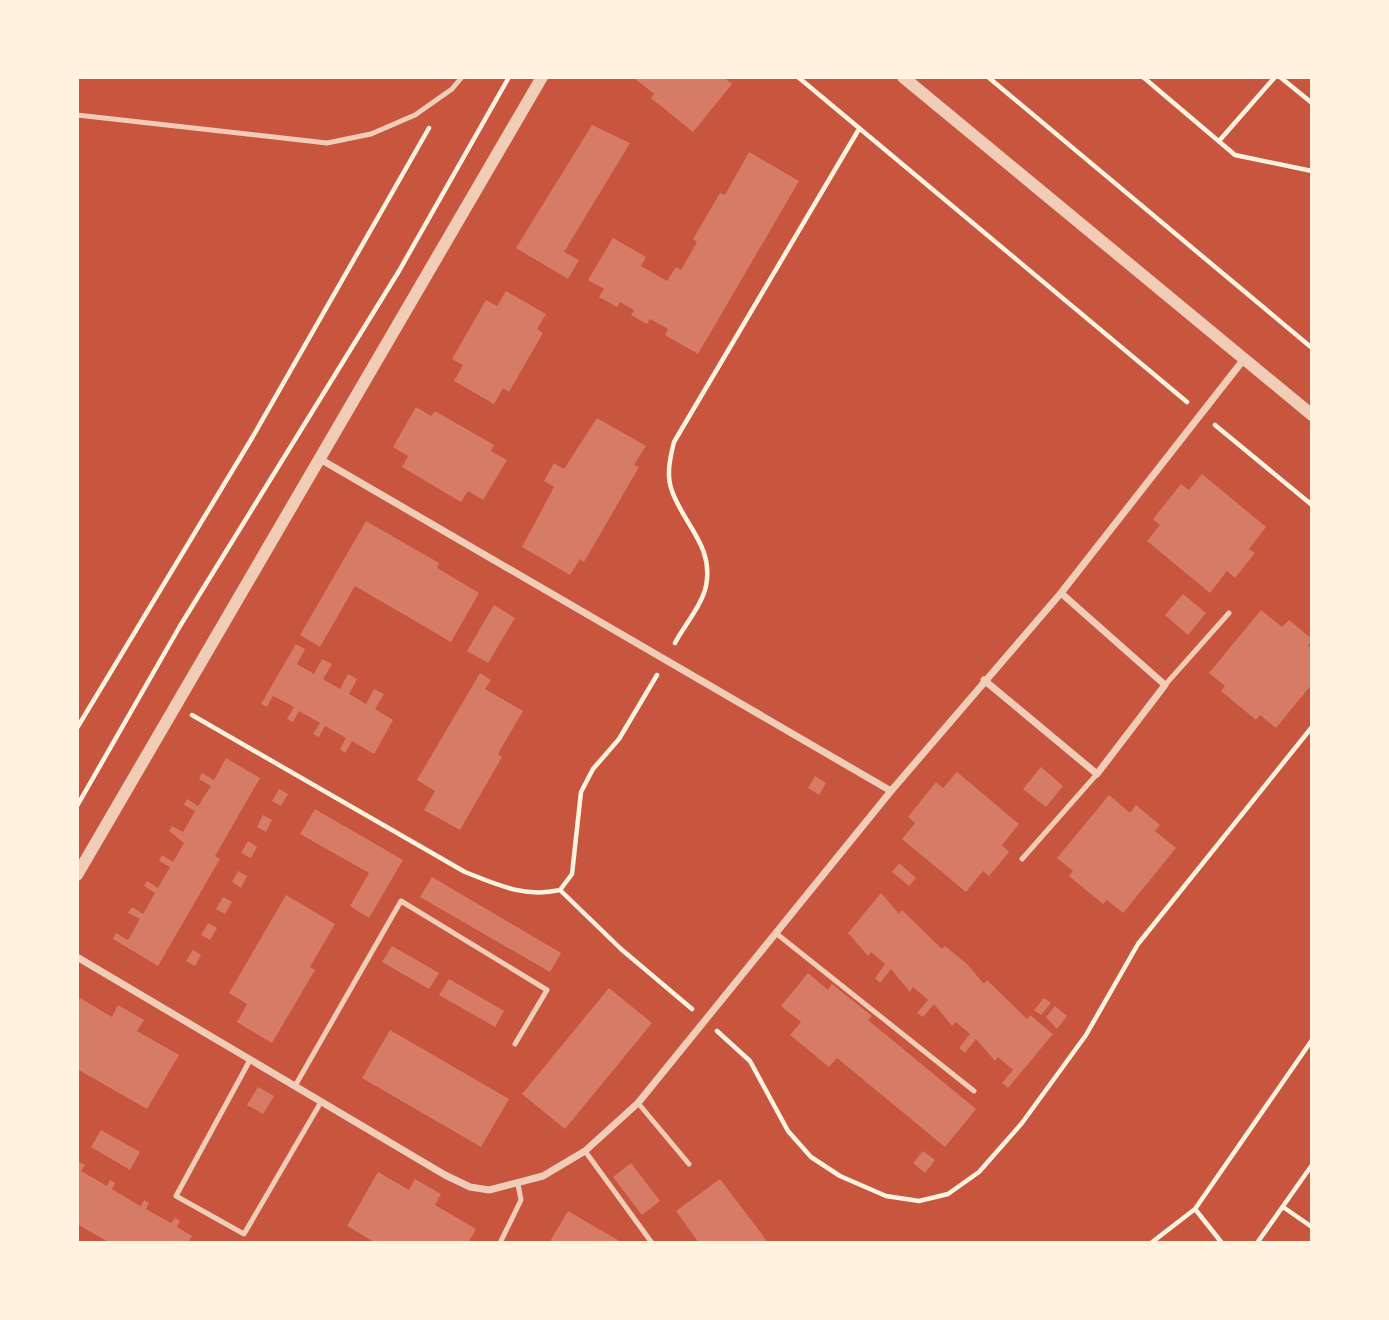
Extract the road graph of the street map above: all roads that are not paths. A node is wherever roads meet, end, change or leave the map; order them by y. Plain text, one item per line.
1 (462, 77) edge
2 (542, 77) edge
3 (903, 77) edge
4 (77, 116) edge
5 (1244, 359) junction
6 (1312, 415) edge
7 (320, 459) junction
8 (1061, 593) junction
9 (1228, 613) dead end
10 (984, 680) junction
11 (1165, 685) junction
12 (1097, 775) junction
13 (891, 791) junction
14 (1022, 859) dead end
15 (77, 875) edge
16 (777, 934) junction
17 (77, 957) edge
18 (515, 1044) dead end
19 (250, 1060) junction
20 (295, 1086) junction
21 (974, 1091) dead end
22 (321, 1102) junction
23 (638, 1103) junction
24 (585, 1151) junction
25 (690, 1164) dead end
26 (518, 1184) junction
27 (500, 1243) edge
28 (652, 1243) edge

1 - 4 lane
2 - 7 street
3 - 5 street
5 - 6 street
5 - 8 street
7 - 13 street
7 - 15 street
8 - 10 street
8 - 11 street
9 - 11 lane
10 - 12 street
10 - 13 street
11 - 12 street
12 - 14 lane
13 - 16 street
16 - 21 lane
16 - 23 street
17 - 19 street
18 - 20 lane
19 - 20 street
19 - 22 lane
20 - 22 street
22 - 26 street
23 - 24 street
23 - 25 lane
24 - 26 street
24 - 28 lane
26 - 27 lane

